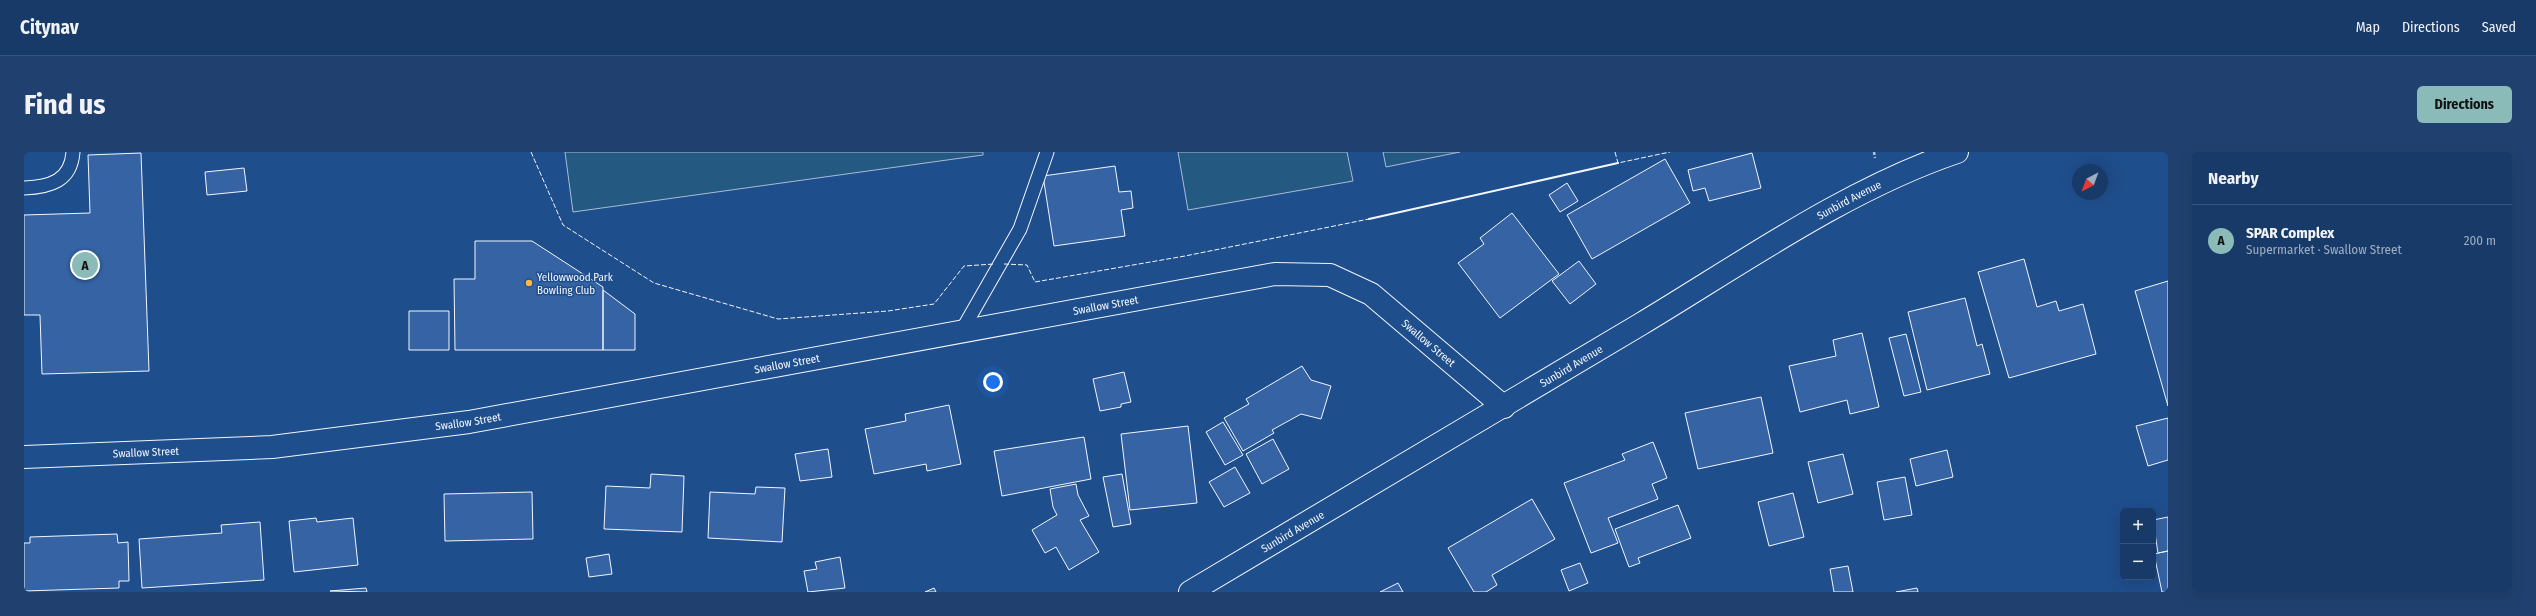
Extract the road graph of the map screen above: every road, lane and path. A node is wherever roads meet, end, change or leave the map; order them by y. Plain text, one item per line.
1 (72, 152) edge
2 (1047, 152) edge
3 (1957, 152) edge
4 (24, 188) edge
5 (961, 332) junction
6 (1504, 407) junction
7 (24, 457) edge
8 (1190, 592) edge

1 - 4 lane
2 - 5 lane
3 - 6 street, Sunbird Avenue
5 - 6 street, Swallow Street
5 - 7 street, Swallow Street
6 - 8 street, Sunbird Avenue

